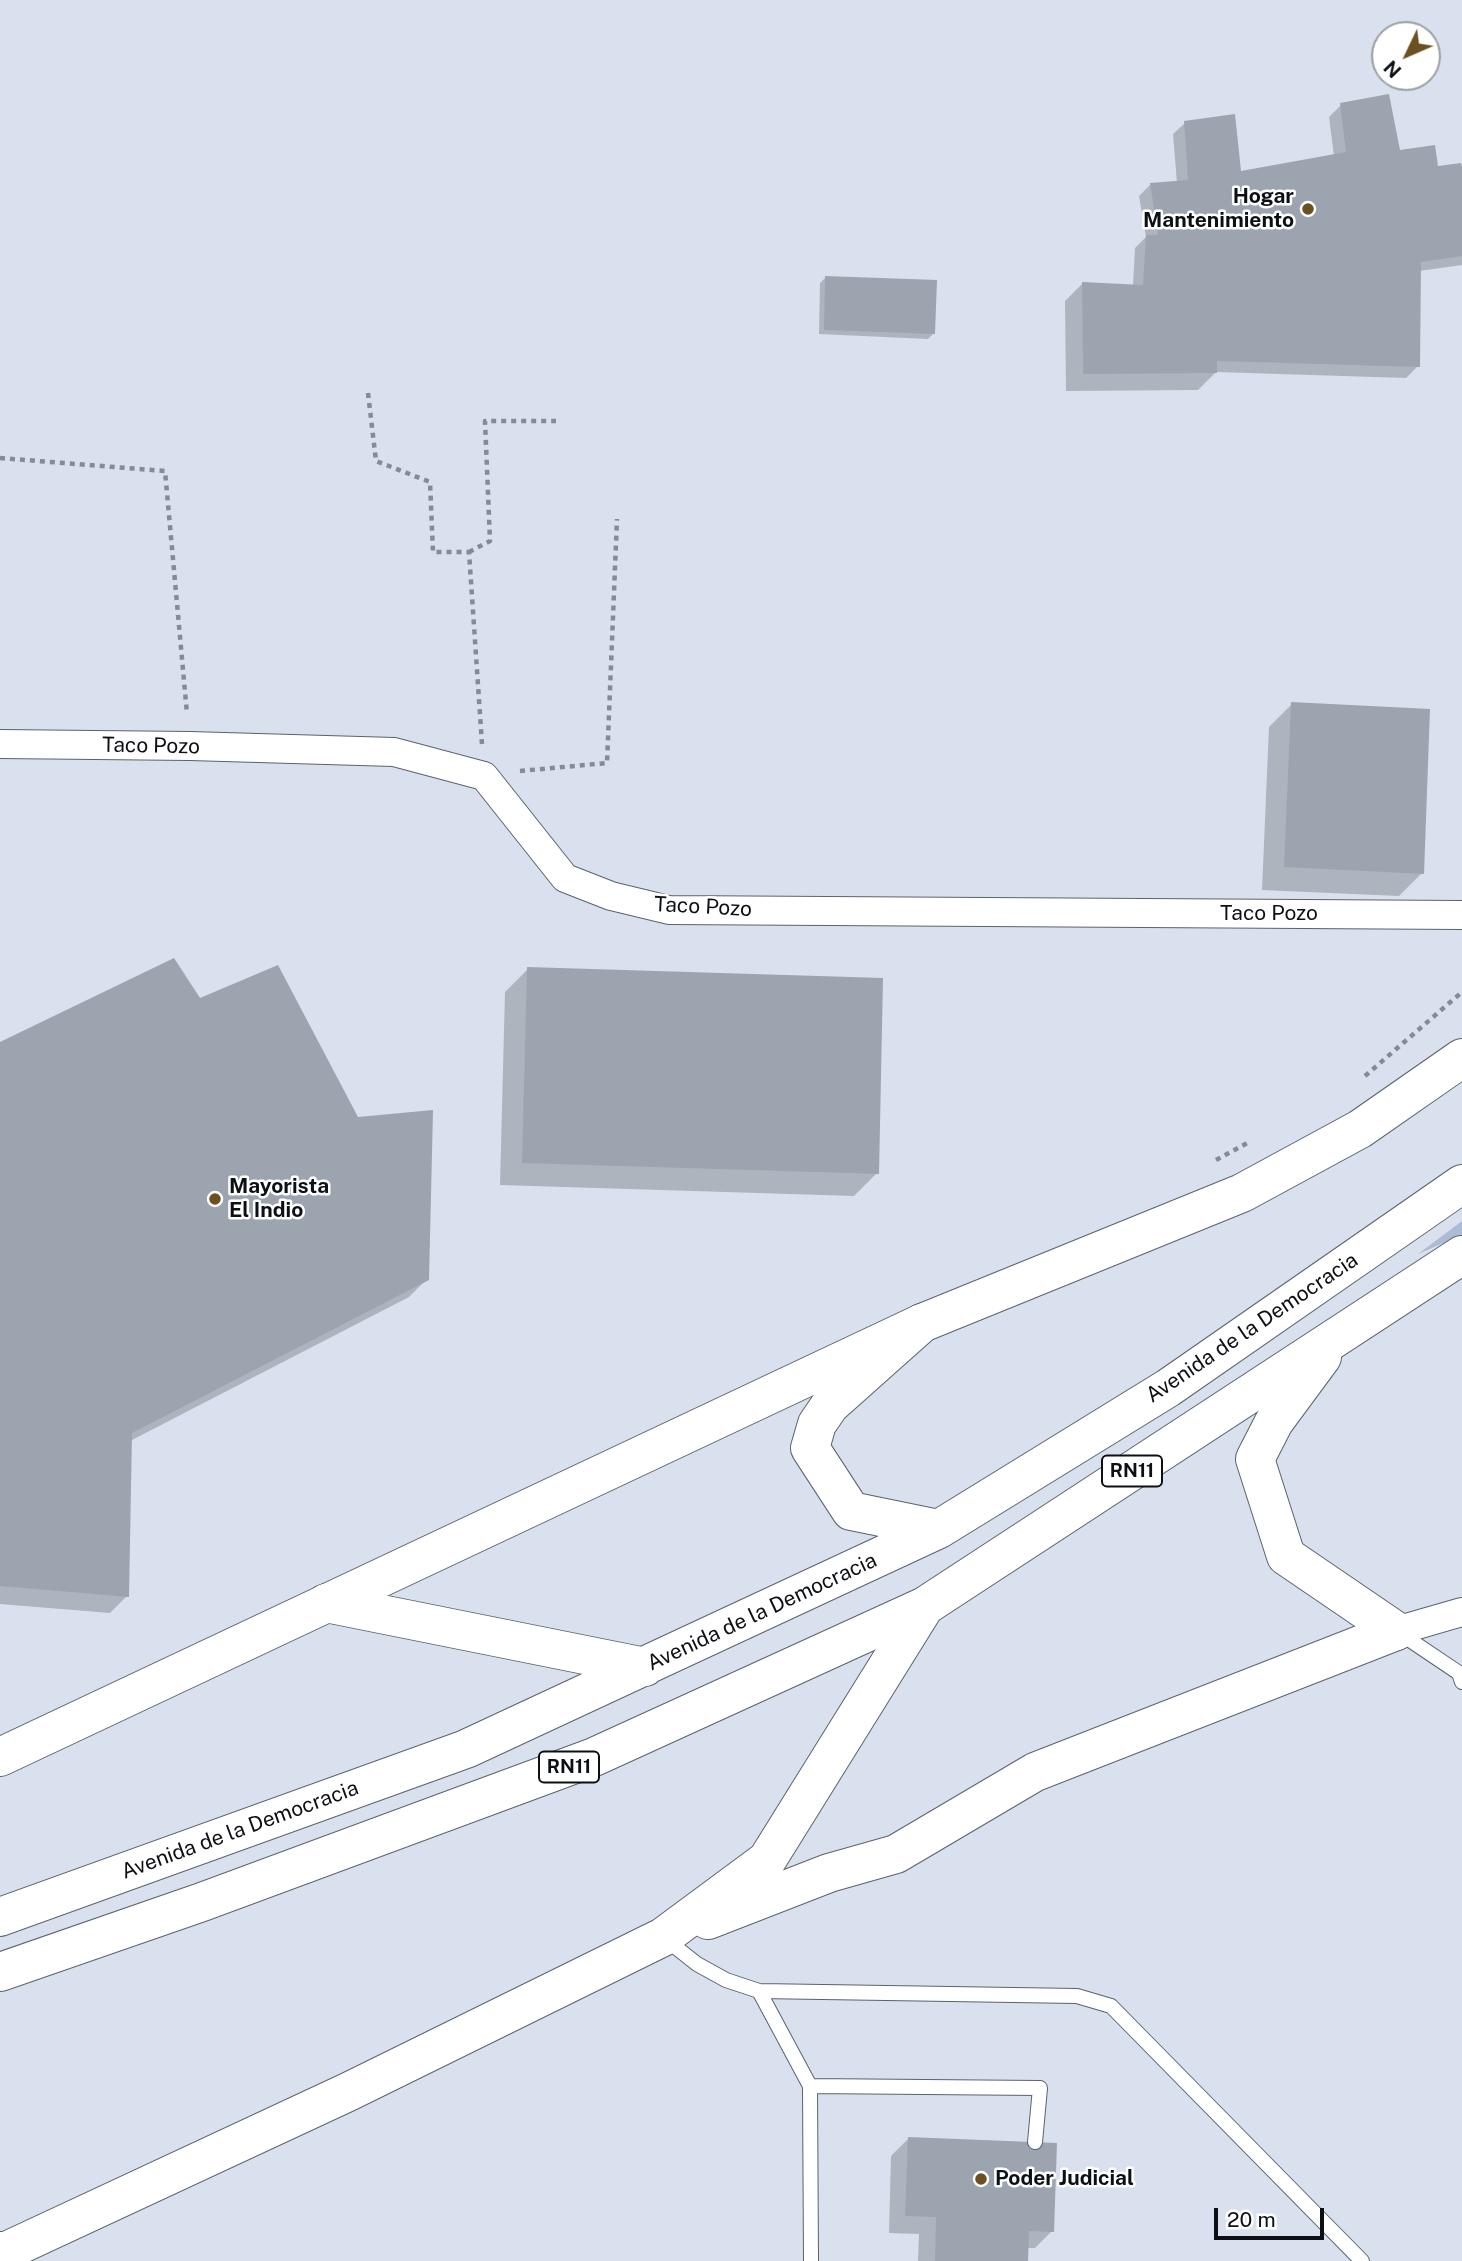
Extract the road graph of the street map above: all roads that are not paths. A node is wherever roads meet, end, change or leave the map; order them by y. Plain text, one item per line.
1 (0, 744) edge
2 (1462, 915) edge
3 (1462, 1058) edge
4 (1462, 1184) edge
5 (1462, 1255) edge
6 (922, 1323) junction
7 (1338, 1336) junction
8 (939, 1529) junction
9 (326, 1603) junction
10 (925, 1606) junction
11 (1462, 1612) edge
12 (1396, 1631) junction
13 (645, 1667) junction
14 (1462, 1682) edge
15 (0, 1757) edge
16 (0, 1917) edge
17 (663, 1937) junction
18 (0, 1972) edge
19 (759, 1991) junction
20 (810, 2086) junction
21 (1035, 2142) dead end
22 (2, 2252) edge
23 (811, 2261) edge
24 (1362, 2261) edge

1 - 2 street, Taco Pozo
3 - 6 main road
4 - 8 main road, Avenida de la Democracia / RN11
5 - 7 main road, RN11
6 - 8 main road
6 - 9 main road
7 - 10 main road, RN11
7 - 12 main road
8 - 13 main road, Avenida de la Democracia / RN11
9 - 13 main road
9 - 15 main road
10 - 17 main road
10 - 18 main road, RN11
11 - 12 street
12 - 14 lane
12 - 17 main road
13 - 16 main road, Avenida de la Democracia / RN11
17 - 19 lane
17 - 22 main road
19 - 20 lane
19 - 24 lane
20 - 21 lane
20 - 23 lane

